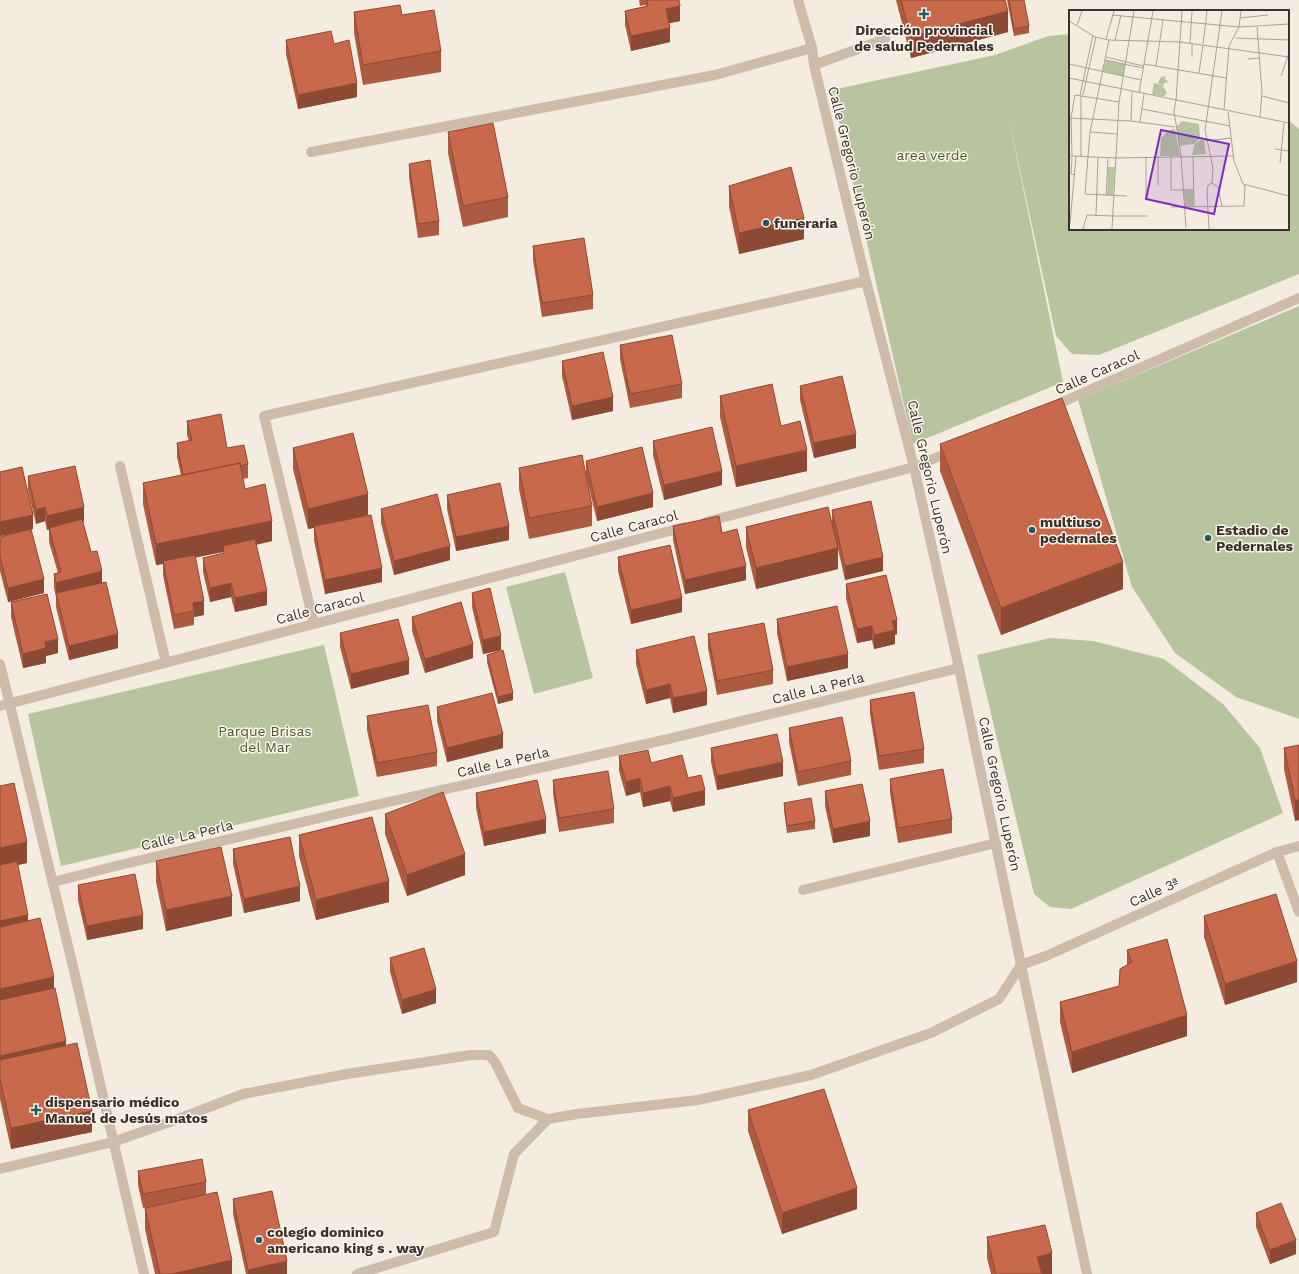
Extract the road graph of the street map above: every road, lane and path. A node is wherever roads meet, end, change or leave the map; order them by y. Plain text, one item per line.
1 (798, 0) edge
2 (885, 39) dead end
3 (812, 48) junction
4 (814, 65) junction
5 (311, 152) dead end
6 (866, 281) junction
7 (1299, 298) edge
8 (1045, 410) edge
9 (958, 448) edge
10 (120, 466) dead end
11 (914, 468) junction
12 (314, 624) junction
13 (166, 663) junction
14 (0, 664) edge
15 (959, 668) junction
16 (5, 705) edge
17 (996, 843) junction
18 (1299, 846) edge
19 (1277, 852) junction
20 (53, 882) junction
21 (802, 890) dead end
22 (1299, 912) edge
23 (1021, 965) junction
24 (548, 1119) junction
25 (113, 1142) junction
26 (0, 1169) edge
27 (144, 1274) edge
28 (357, 1274) edge
29 (1087, 1274) edge

1 - 3 street, Calle Gregorio Luperón
2 - 4 street
3 - 4 street, Calle Gregorio Luperón
3 - 5 street
4 - 6 street, Calle Gregorio Luperón
6 - 11 street, Calle Gregorio Luperón
6 - 12 street
7 - 8 street, Calle Caracol
9 - 11 street, Calle Caracol
10 - 13 street
11 - 12 street, Calle Caracol
11 - 15 street, Calle Gregorio Luperón
12 - 13 street, Calle Caracol
13 - 16 street, Calle Caracol
14 - 16 street
15 - 17 street, Calle Gregorio Luperón
15 - 20 street, Calle La Perla
16 - 20 street
17 - 21 street
17 - 23 street, Calle Gregorio Luperón
18 - 19 street, Calle 3ª
19 - 22 street
19 - 23 street, Calle 3ª
20 - 25 street
23 - 24 street
23 - 29 street, Calle Gregorio Luperón
24 - 25 street
24 - 28 street
25 - 26 street
25 - 27 street

